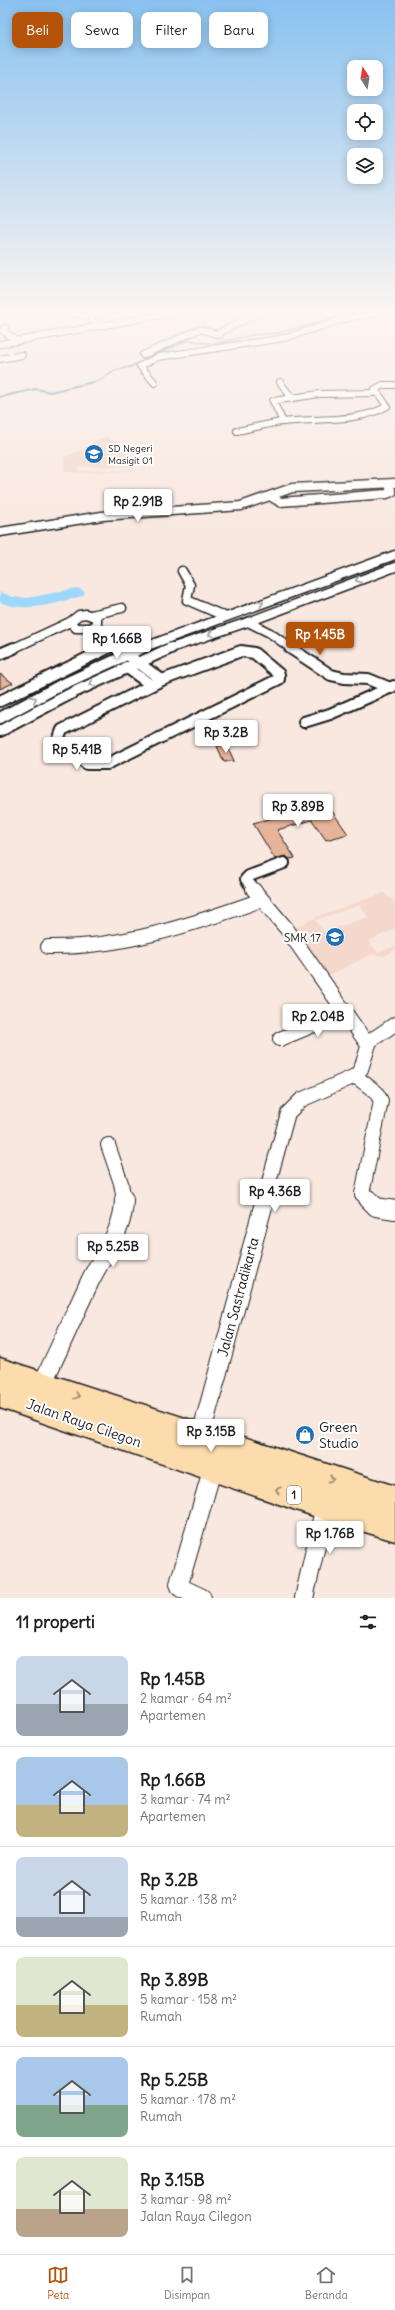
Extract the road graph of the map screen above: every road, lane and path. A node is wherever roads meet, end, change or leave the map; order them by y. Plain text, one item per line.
1 (284, 388) edge
2 (377, 388) edge
3 (376, 393) junction
4 (291, 397) junction
5 (395, 403) edge
6 (386, 404) junction
7 (283, 422) junction
8 (237, 431) dead end
9 (392, 484) edge
10 (270, 496) junction
11 (0, 532) edge
12 (395, 555) edge
13 (395, 567) edge
14 (182, 571) dead end
15 (122, 608) dead end
16 (91, 615) junction
17 (224, 616) junction
18 (70, 622) junction
19 (248, 622) junction
20 (91, 628) junction
21 (113, 645) junction
22 (0, 654) edge
23 (125, 654) junction
24 (137, 662) junction
25 (126, 667) junction
26 (162, 680) junction
27 (151, 685) junction
28 (392, 688) edge
29 (0, 701) edge
30 (304, 722) dead end
31 (2, 724) edge
32 (284, 863) dead end
33 (261, 900) junction
34 (48, 947) dead end
35 (345, 1012) junction
36 (395, 1024) edge
37 (280, 1039) dead end
38 (368, 1045) junction
39 (355, 1076) junction
40 (108, 1145) dead end
41 (395, 1210) edge
42 (0, 1371) edge
43 (42, 1384) junction
44 (0, 1395) edge
45 (202, 1455) junction
46 (395, 1500) edge
47 (325, 1506) junction
48 (395, 1527) edge
49 (202, 1598) edge
50 (304, 1598) edge

1 - 4 street
2 - 3 street
3 - 4 street
3 - 6 street
4 - 7 street
5 - 6 street
6 - 7 street
7 - 8 street
9 - 10 street
9 - 10 street
10 - 11 street
17 -> 12 street
13 -> 19 street
14 - 17 street
15 - 16 street
16 - 18 street
16 - 20 street
17 - 23 street
18 - 20 street
18 - 22 street
19 -> 24 street
19 - 28 street
20 - 21 street
21 - 23 street
21 - 29 street
23 - 24 street
31 -> 23 street
24 - 25 street
24 - 26 street
25 - 27 street
25 -> 31 street
26 - 27 street
26 - 27 street
28 - 30 street
32 - 33 street
33 - 34 street
33 - 35 street
35 - 37 street
35 - 38 street
36 - 38 street
38 - 39 street
39 - 41 street
39 - 45 street, Jalan Sastradikarta
40 - 43 street
42 - 43 highway, Jalan Raya Cilegon / 1
43 -> 45 highway, Jalan Raya Cilegon / 1
44 - 45 highway, Jalan Raya Cilegon / 1
45 -> 46 highway, Jalan Raya Cilegon / 1
47 -> 45 highway, Jalan Raya Cilegon / 1
45 - 49 street, Jalan Sastradikarta
47 - 48 highway, Jalan Raya Cilegon / 1
47 - 50 street

